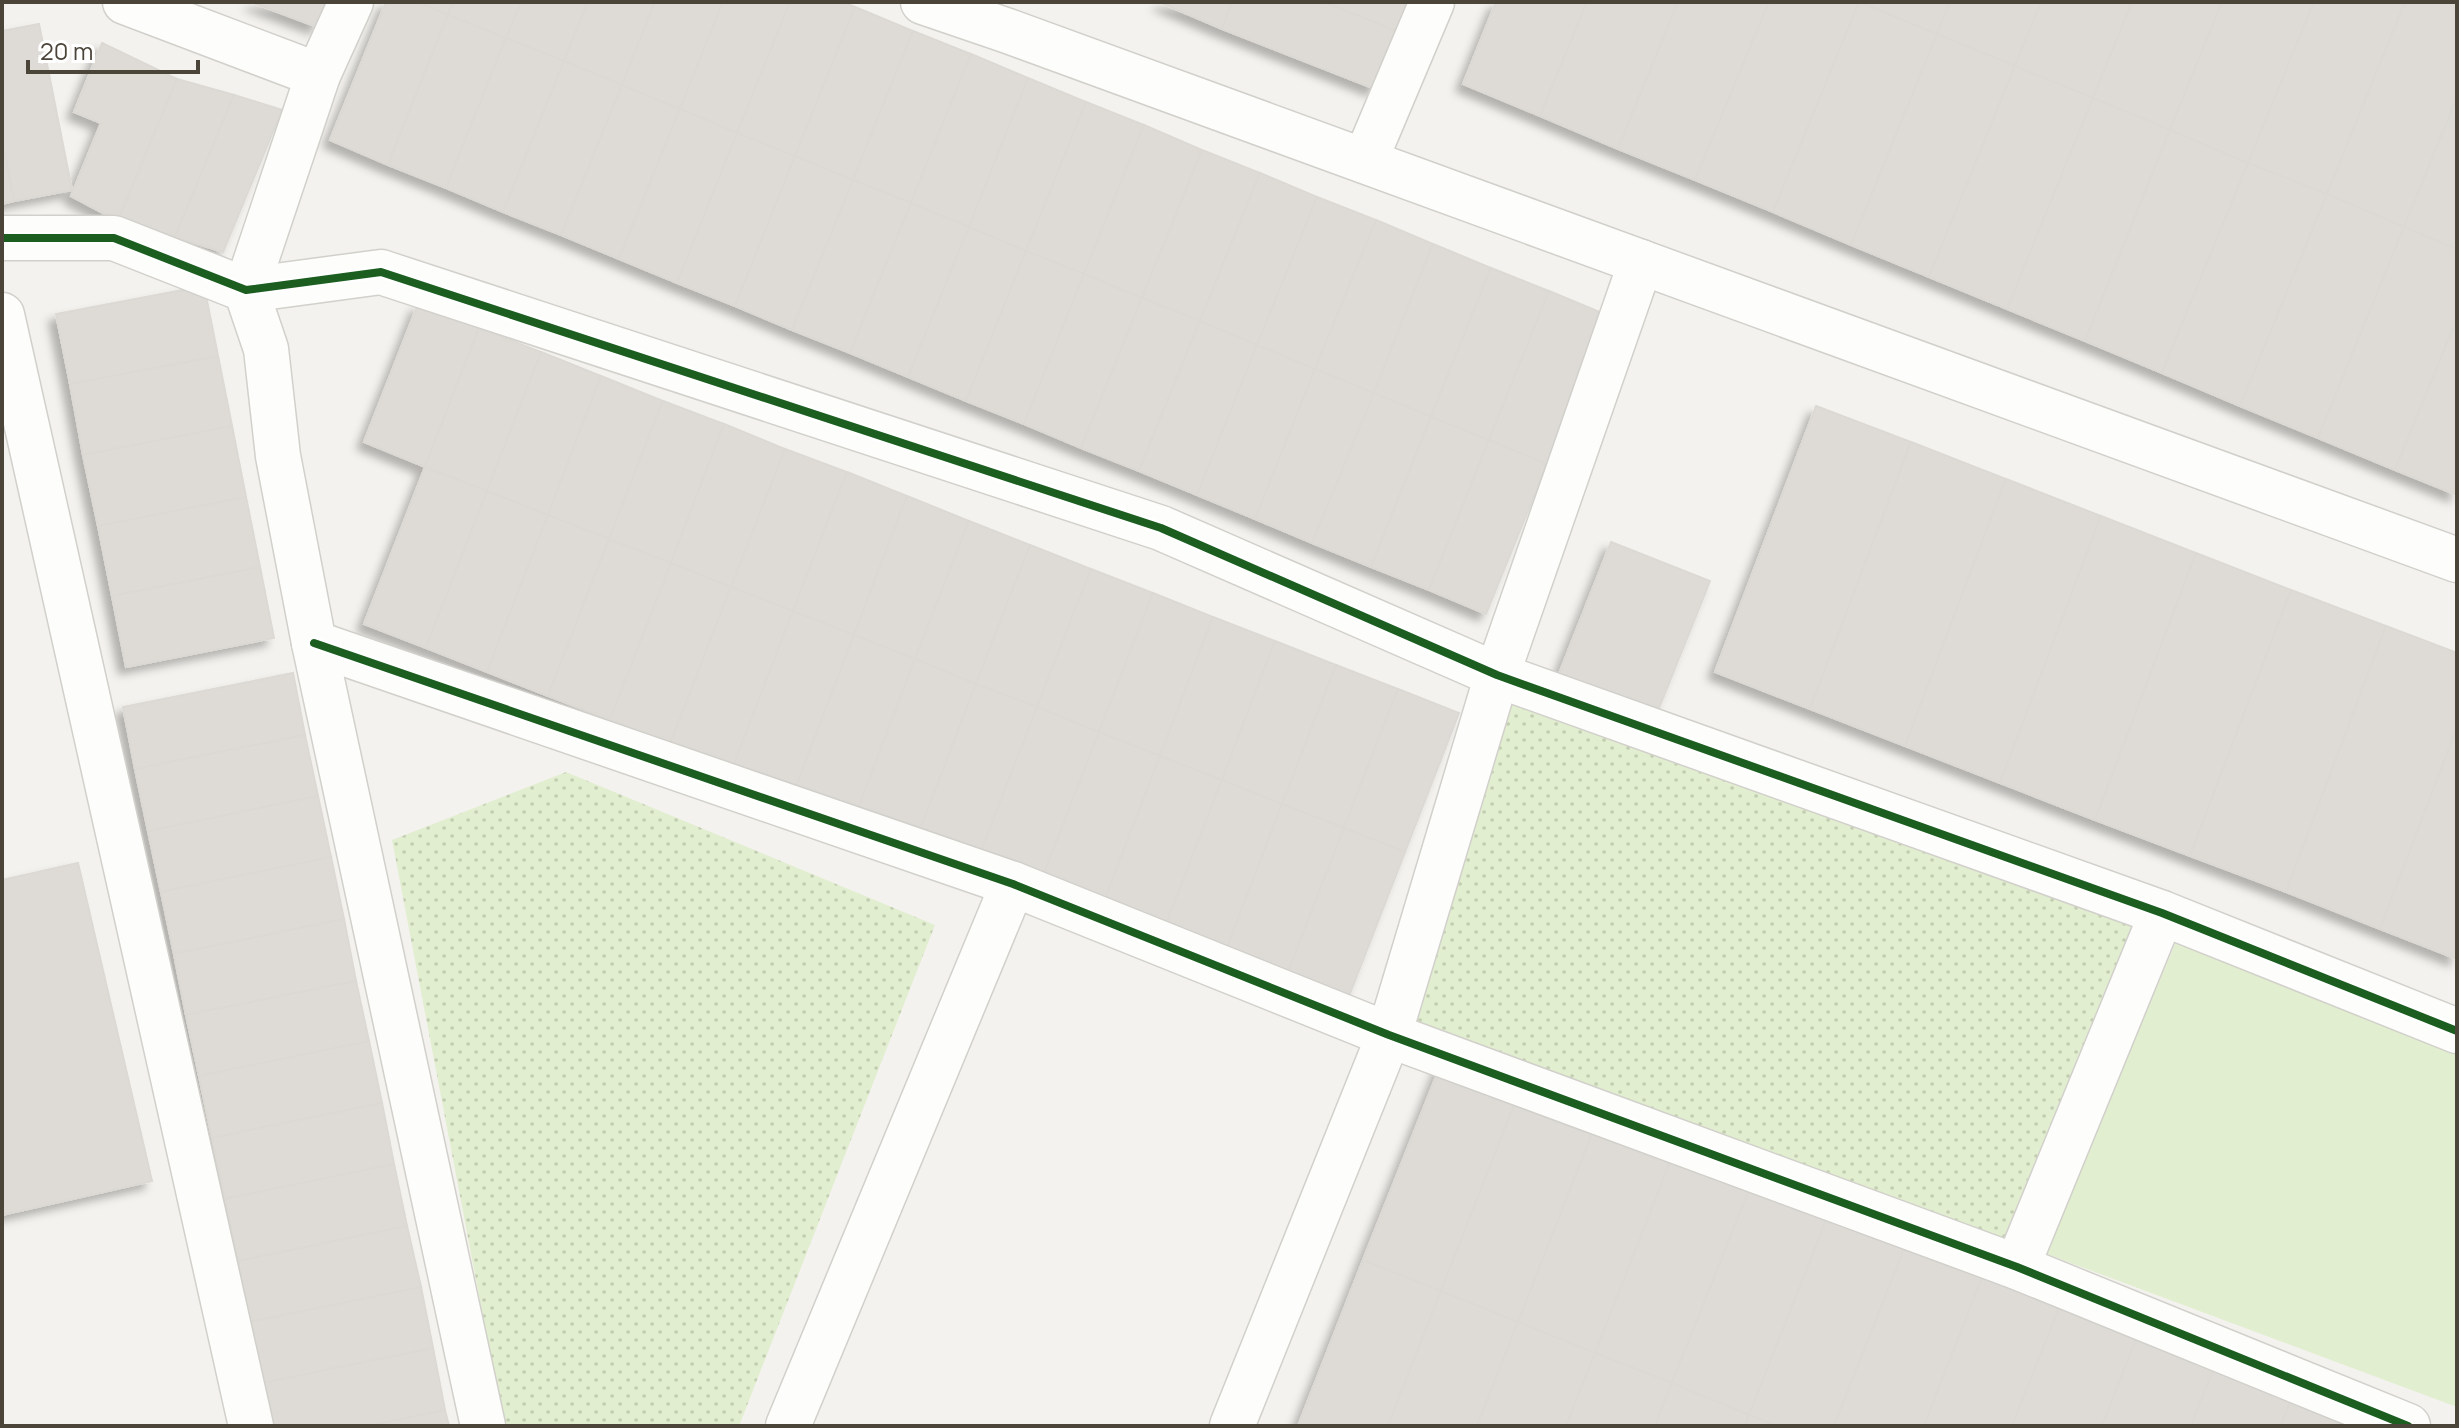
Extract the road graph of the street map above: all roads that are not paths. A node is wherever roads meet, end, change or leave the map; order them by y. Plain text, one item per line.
1 (125, 2) edge
2 (351, 2) edge
3 (923, 2) edge
4 (1432, 2) edge
5 (1014, 16) edge
6 (318, 75) junction
7 (1365, 161) junction
8 (2, 238) edge
9 (1641, 262) junction
10 (246, 290) junction
11 (2, 315) edge
12 (2457, 560) edge
13 (314, 643) junction
14 (1497, 675) junction
15 (1013, 884) junction
16 (2162, 913) junction
17 (2457, 1031) edge
18 (1389, 1035) junction
19 (2017, 1267) junction
20 (251, 1426) edge
21 (483, 1426) edge
22 (788, 1426) edge
23 (1232, 1426) edge
24 (2408, 1426) edge

1 - 6 street
2 - 6 street
3 - 5 street
4 - 7 street
5 - 7 street
6 - 10 street
7 - 9 street
8 - 10 street
9 - 12 street
9 - 14 street
10 - 13 street
10 - 14 street
11 - 20 street
13 - 15 street
13 - 21 street
14 - 16 street
14 - 18 street
15 - 18 street
15 - 22 street
16 - 17 street
16 - 19 street
18 - 19 street
18 - 23 street
19 - 24 street

